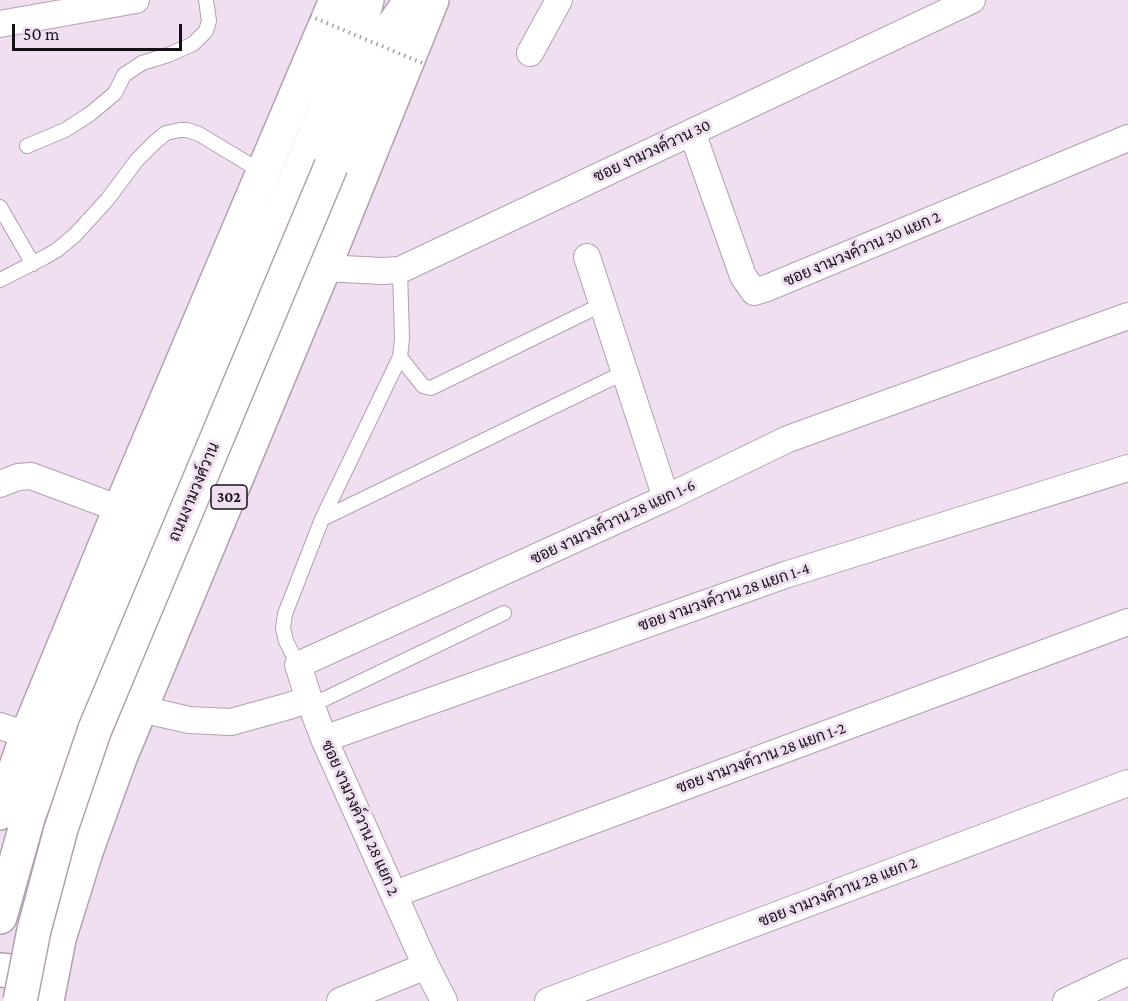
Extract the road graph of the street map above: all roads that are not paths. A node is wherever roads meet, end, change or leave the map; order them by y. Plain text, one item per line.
1 (136, 0) edge
2 (206, 0) edge
3 (367, 0) edge
4 (411, 0) edge
5 (432, 0) edge
6 (559, 0) edge
7 (972, 0) edge
8 (323, 8) edge
9 (0, 24) edge
10 (530, 53) dead end
11 (692, 132) junction
12 (1128, 138) edge
13 (27, 146) dead end
14 (319, 159) junction
15 (262, 172) junction
16 (0, 207) edge
17 (587, 257) dead end
18 (33, 264) junction
19 (324, 268) junction
20 (400, 270) junction
21 (0, 280) edge
22 (603, 304) junction
23 (1128, 316) edge
24 (400, 357) junction
25 (625, 372) junction
26 (1128, 468) edge
27 (0, 483) edge
28 (666, 498) junction
29 (120, 509) junction
30 (322, 519) junction
31 (504, 613) dead end
32 (1128, 622) edge
33 (298, 665) junction
34 (311, 702) junction
35 (141, 709) junction
36 (13, 731) edge
37 (324, 739) junction
38 (1128, 783) edge
39 (0, 813) edge
40 (395, 894) junction
41 (0, 917) edge
42 (58, 939) junction
43 (426, 966) junction
44 (0, 970) edge
45 (1128, 972) edge
46 (20, 1001) edge
47 (47, 1001) edge
48 (340, 1001) edge
49 (444, 1001) edge
50 (548, 1001) edge
51 (1066, 1001) edge

1 - 9 street
2 - 13 lane
3 - 14 main road, ถนนงามวงศ์วาน / 302
4 - 14 main road, ถนนงามวงศ์วาน / 302
5 - 19 main road, ถนนงามวงศ์วาน / 302
6 - 10 street
7 - 11 street, ซอย งามวงค์วาน 30
8 - 15 main road
11 - 12 street, ซอย งามวงค์วาน 30 แยก 2
11 - 20 street, ซอย งามวงค์วาน 30
14 - 41 main road, ถนนงามวงศ์วาน / 302
14 - 46 main road, ถนนงามวงศ์วาน / 302, bridge
15 - 18 lane
15 - 29 main road
16 - 18 lane
17 - 22 street
18 - 21 lane
19 - 20 street, ซอย งามวงค์วาน 30
19 - 35 main road, ถนนงามวงศ์วาน / 302
20 - 24 lane
22 - 24 lane
22 - 25 street
23 - 28 street, ซอย งามวงค์วาน 28 แยก 1-6
24 - 30 lane
25 - 28 street
25 - 30 lane
26 - 37 street, ซอย งามวงค์วาน 28 แยก 1-4
27 - 29 street
28 - 33 street, ซอย งามวงค์วาน 28 แยก 1-6
29 - 36 main road
30 - 33 lane
31 - 34 lane
32 - 40 street, ซอย งามวงค์วาน 28 แยก 1-2
33 - 34 street
34 - 35 street
34 - 37 street, ซอย งามวงค์วาน 28 แยก 2
35 - 42 main road, ถนนงามวงศ์วาน / 302
36 - 39 main road
37 - 40 street, ซอย งามวงค์วาน 28 แยก 2
38 - 50 street, ซอย งามวงค์วาน 28 แยก 2
40 - 43 street, ซอย งามวงค์วาน 28 แยก 2
42 - 44 main road
42 - 47 main road, ถนนงามวงศ์วาน / 302
43 - 48 street
43 - 49 street, ซอย งามวงค์วาน 28 แยก 2
45 - 51 street

